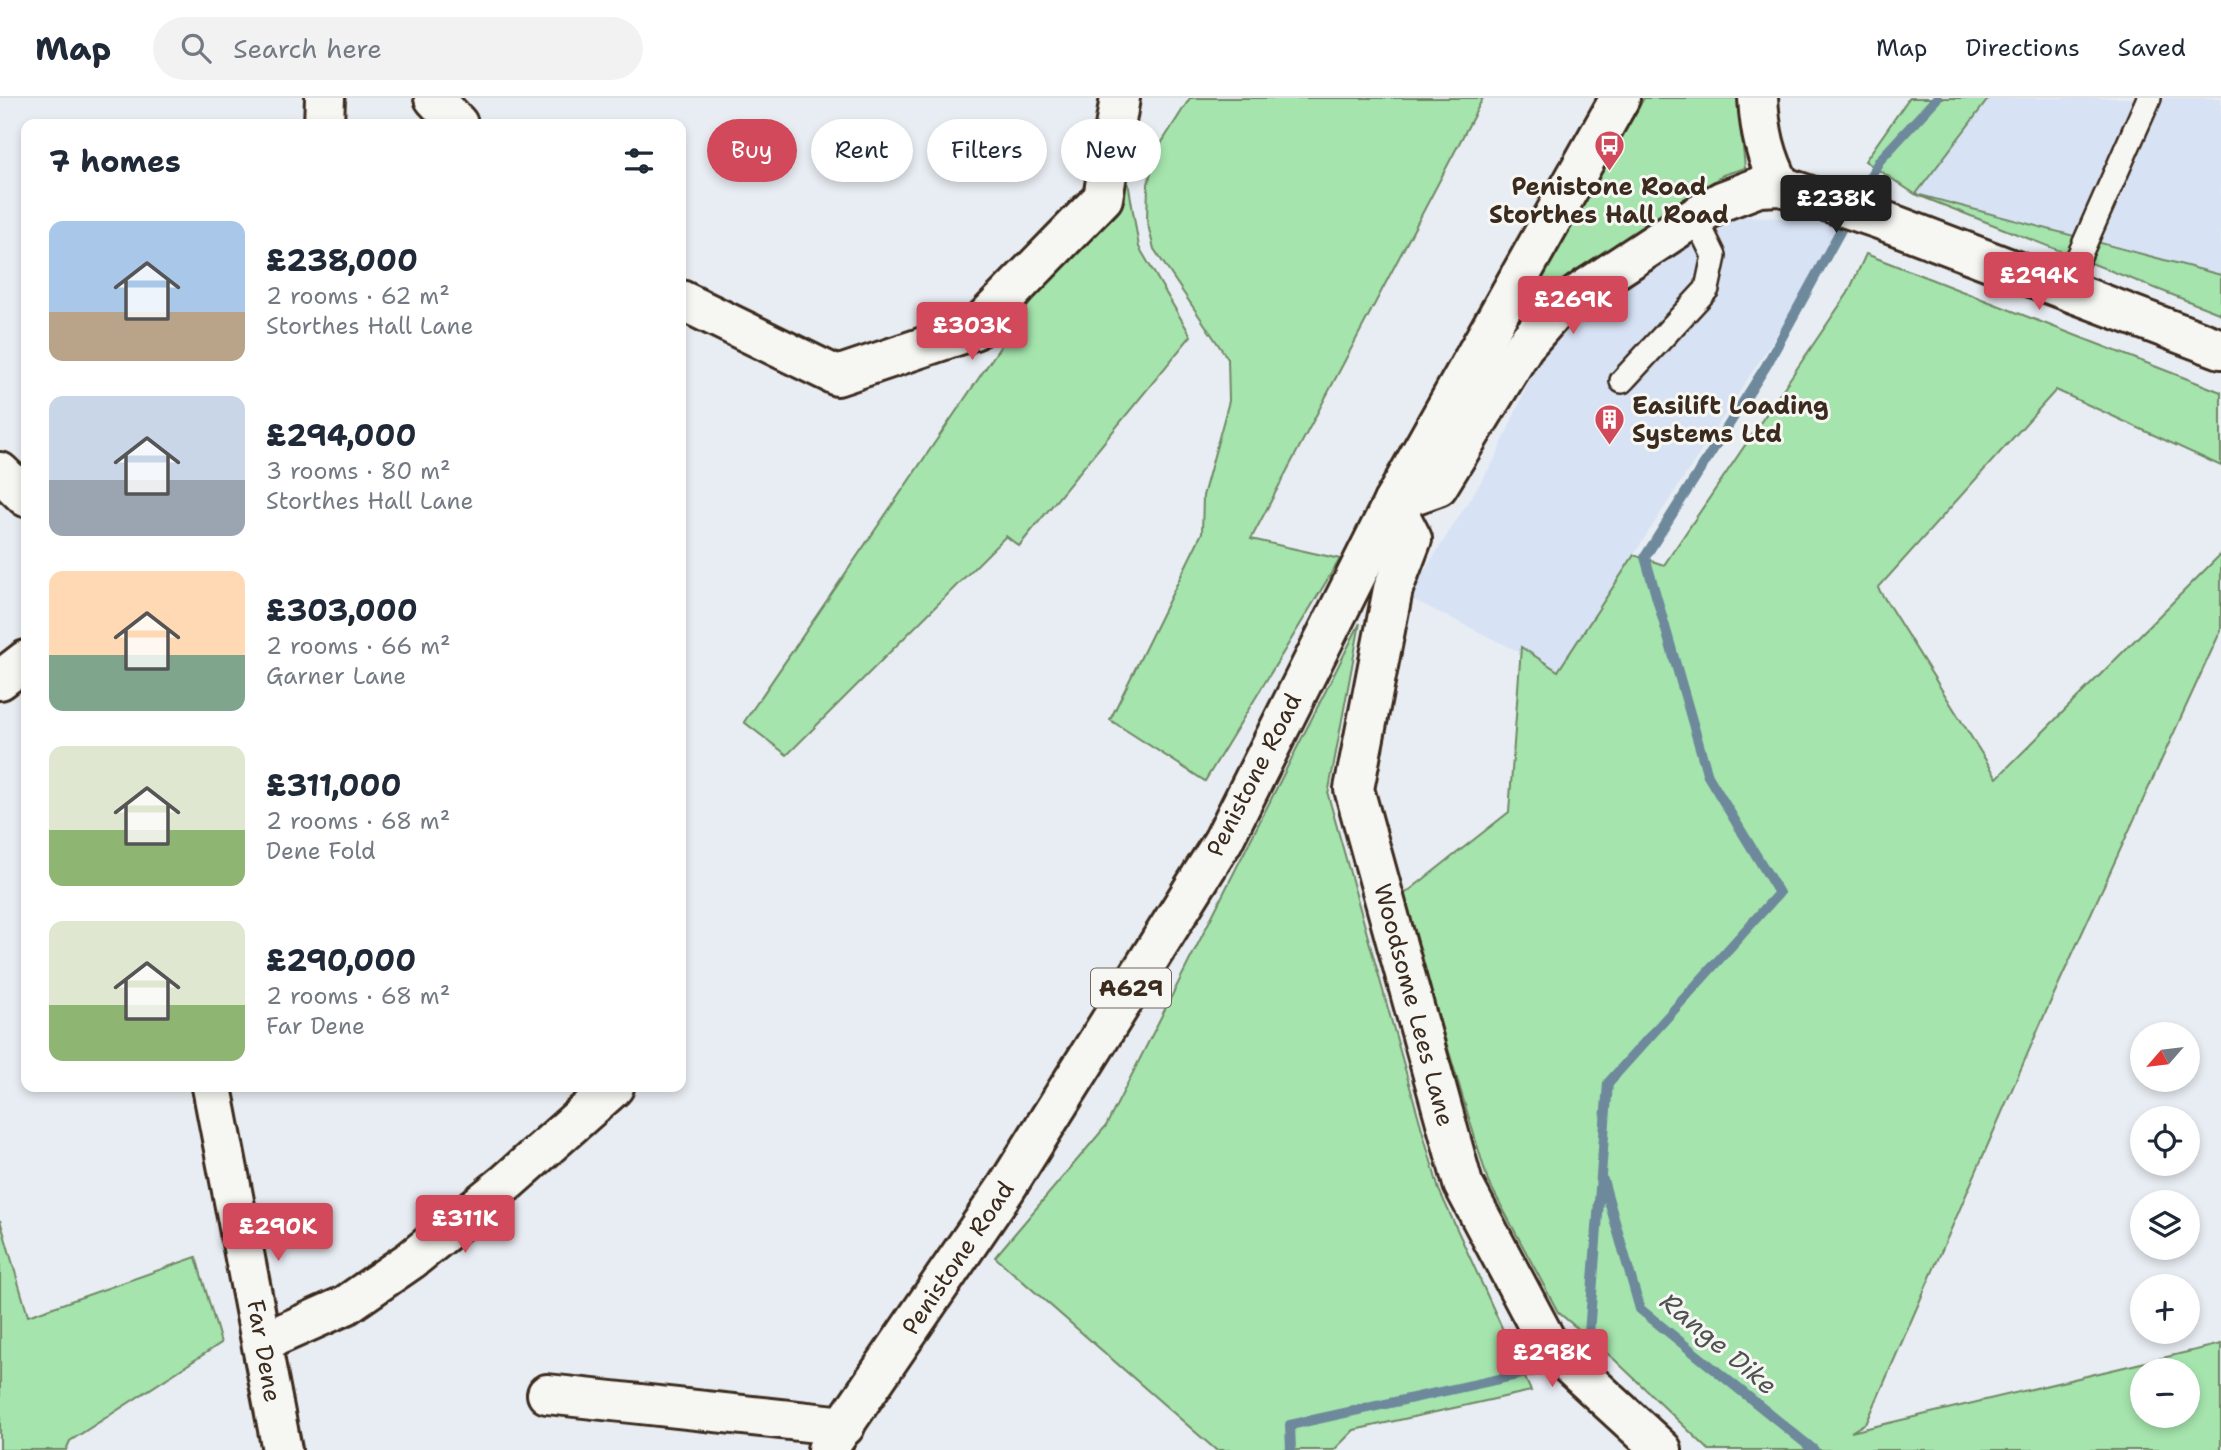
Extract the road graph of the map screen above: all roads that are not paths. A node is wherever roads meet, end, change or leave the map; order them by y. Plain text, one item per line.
1 (325, 98) edge
2 (433, 98) edge
3 (1120, 98) edge
4 (1620, 98) edge
5 (1758, 98) edge
6 (2149, 98) edge
7 (324, 119) edge
8 (453, 119) edge
9 (1796, 190) junction
10 (1695, 217) junction
11 (2064, 290) junction
12 (686, 302) edge
13 (2221, 349) edge
14 (1622, 381) dead end
15 (0, 472) edge
16 (21, 492) edge
17 (1393, 502) junction
18 (21, 505) edge
19 (0, 513) edge
20 (21, 664) edge
21 (0, 680) edge
22 (213, 1092) edge
23 (608, 1092) edge
24 (263, 1342) junction
25 (547, 1394) dead end
26 (836, 1438) edge
27 (282, 1450) edge
28 (1662, 1450) edge

1 - 7 main road
2 - 8 main road
3 - 12 main road
4 - 17 main road, Penistone Road / A629
5 - 9 main road
6 - 11 lane
9 - 10 main road
9 - 11 main road
10 - 14 lane
10 - 17 main road
11 - 13 main road
15 - 16 main road
17 - 26 main road, Penistone Road / A629
17 - 28 main road, Woodsome Lees Lane
18 - 19 main road
20 - 21 main road
22 - 24 main road, Far Dene
23 - 24 main road
24 - 27 main road, Far Dene
25 - 26 main road, Penistone Road

